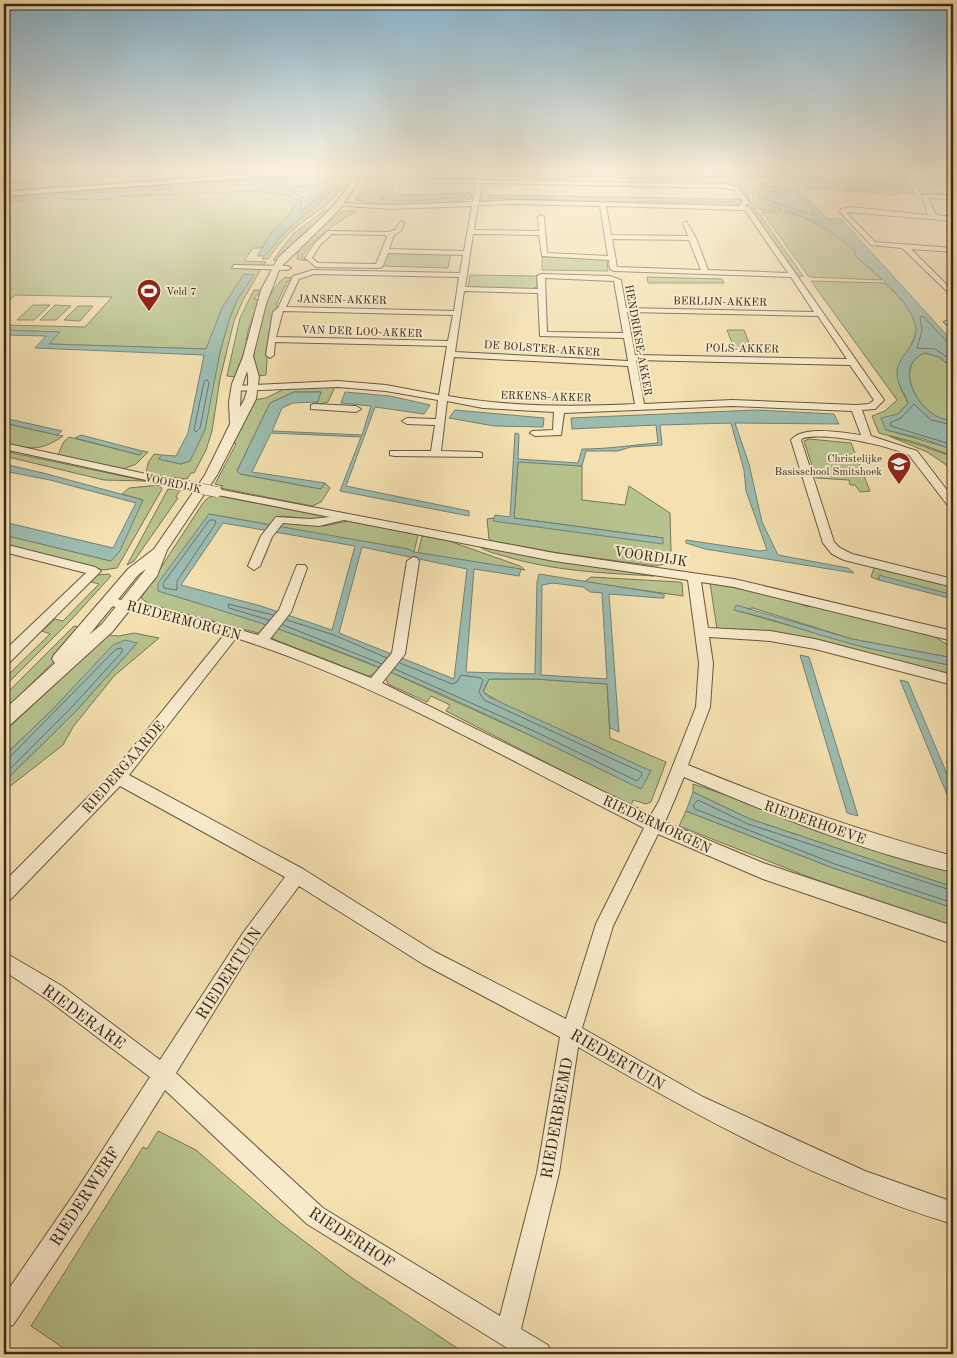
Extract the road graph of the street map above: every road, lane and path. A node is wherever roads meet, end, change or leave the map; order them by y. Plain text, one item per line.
1 (307, 235) edge
2 (326, 235) edge
3 (390, 235) edge
4 (471, 235) edge
5 (542, 235) edge
6 (766, 235) edge
7 (865, 235) edge
8 (608, 237) joint
9 (693, 238) joint
10 (904, 246) junction
11 (295, 247) junction
12 (953, 250) edge
13 (385, 252) junction
14 (468, 253) junction
15 (612, 258) junction
16 (234, 267) dead end
17 (276, 268) junction
18 (287, 268) junction
19 (705, 271) junction
20 (464, 273) junction
21 (792, 275) junction
22 (943, 285) junction
23 (953, 285) edge
24 (462, 289) junction
25 (542, 291) junction
26 (266, 294) junction
27 (953, 295) edge
28 (281, 309) junction
29 (621, 310) junction
30 (458, 313) junction
31 (819, 314) junction
32 (626, 336) junction
33 (271, 339) junction
34 (453, 344) junction
35 (451, 354) junction
36 (248, 355) junction
37 (270, 355) dead end
38 (631, 361) junction
39 (852, 362) junction
40 (252, 388) junction
41 (236, 389) junction
42 (333, 396) junction
43 (443, 398) junction
44 (640, 406) junction
45 (314, 407) dead end
46 (856, 408) junction
47 (356, 409) dead end
48 (558, 410) junction
49 (407, 421) dead end
50 (440, 422) junction
51 (236, 424) junction
52 (535, 433) dead end
53 (867, 438) junction
54 (4, 446) edge
55 (394, 453) dead end
56 (436, 454) junction
57 (478, 456) dead end
58 (953, 505) edge
59 (342, 516) junction
60 (4, 548) edge
61 (160, 550) junction
62 (413, 561) dead end
63 (254, 566) dead end
64 (301, 568) dead end
65 (694, 577) junction
66 (953, 583) edge
67 (108, 601) junction
68 (127, 605) junction
69 (702, 632) junction
70 (233, 633) junction
71 (265, 636) junction
72 (953, 636) edge
73 (4, 659) edge
74 (953, 680) edge
75 (377, 681) junction
76 (35, 690) junction
77 (4, 720) edge
78 (681, 768) junction
79 (118, 777) junction
80 (654, 825) junction
81 (953, 864) edge
82 (297, 875) junction
83 (4, 894) edge
84 (953, 935) edge
85 (4, 961) edge
86 (571, 1032) junction
87 (162, 1074) junction
88 (953, 1213) edge
89 (4, 1316) edge
90 (507, 1334) junction
91 (540, 1354) edge

1 - 11 street
2 - 13 street
3 - 13 street
4 - 14 street
5 - 15 street
6 - 21 street
7 - 10 street
8 - 9 street
8 - 15 street
9 - 19 street
10 - 12 street
10 - 22 street
11 - 17 street
11 - 18 street
13 - 14 street
14 - 20 street
15 - 19 street
16 - 17 street
17 - 18 street
17 - 26 street
18 - 26 street
19 - 21 street
20 - 24 street
20 - 28 street, JANSEN-AKKER
21 - 31 street
22 - 23 street
22 - 27 street
24 - 25 street
24 - 30 street
25 - 29 street, HENDRIKSE-AKKER
25 - 32 street
26 - 36 street
28 - 30 street, JANSEN-AKKER
28 - 33 street
29 - 31 street, BERLIJN-AKKER
29 - 32 street, HENDRIKSE-AKKER
30 - 34 street
31 - 39 street
32 - 38 street, HENDRIKSE-AKKER
33 - 34 street, VAN DER LOO-AKKER
33 - 37 street
34 - 35 street
35 - 38 street, DE BOLSTER-AKKER
35 - 43 street
36 - 40 street
36 - 41 street
38 - 39 street, POLS-AKKER
38 - 44 street, HENDRIKSE-AKKER
39 - 46 street
40 - 41 street, ERKENS-AKKER
40 - 42 street, ERKENS-AKKER
40 - 51 street
41 - 51 street
42 - 43 street, ERKENS-AKKER
42 - 45 street
42 - 47 street
43 - 48 street, ERKENS-AKKER
43 - 50 street
44 - 46 street, ERKENS-AKKER
44 - 48 street, ERKENS-AKKER
46 - 53 street
48 - 52 street
49 - 50 street
50 - 56 street
51 - 61 street
53 - 58 street
53 - 66 street
54 - 59 street, VOORDIJK, bridge
55 - 56 street
56 - 57 street
59 - 63 street, VOORDIJK
59 - 65 street, VOORDIJK
60 - 73 street
61 - 67 street
61 - 68 street
62 - 75 street
64 - 71 street
65 - 69 street
65 - 72 street, VOORDIJK
67 - 68 street, RIEDERMORGEN
67 - 76 street
68 - 70 street, RIEDERMORGEN
68 - 76 street
69 - 74 street
69 - 78 street
70 - 71 street, RIEDERMORGEN
70 - 79 street, RIEDERGAARDE
71 - 75 street, RIEDERMORGEN
75 - 80 street, RIEDERMORGEN
76 - 77 street
78 - 80 street
78 - 81 street, RIEDERHOEVE
79 - 82 street, RIEDERTUIN
79 - 83 street, RIEDERGAARDE
80 - 84 street, RIEDERMORGEN
80 - 86 street, RIEDERBEEMD
82 - 86 street, RIEDERTUIN
82 - 87 street, RIEDERTUIN
85 - 87 street, RIEDERARE
86 - 88 street, RIEDERTUIN
86 - 90 street, RIEDERBEEMD
87 - 89 street, RIEDERWERF
87 - 90 street, RIEDERHOF
90 - 91 street, RIEDERHOF

